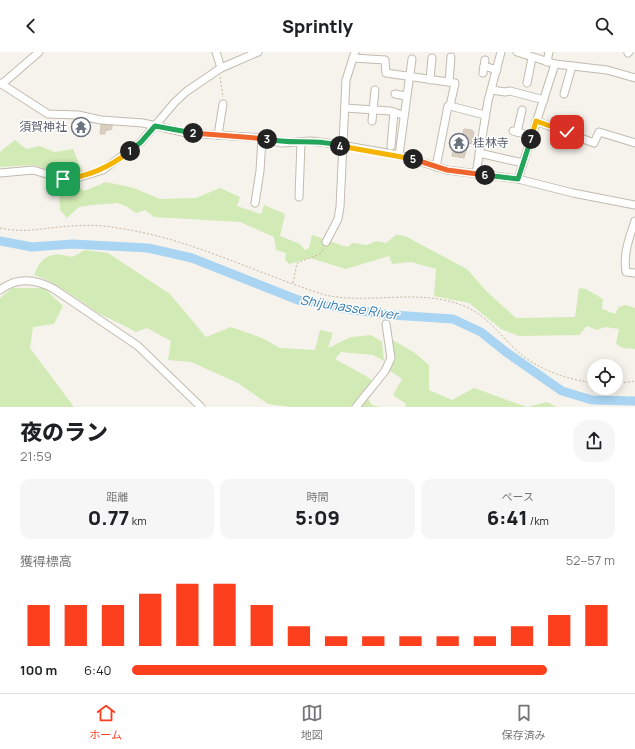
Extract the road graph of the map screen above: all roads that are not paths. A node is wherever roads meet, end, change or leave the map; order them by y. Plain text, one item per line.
1 (39, 52) edge
2 (216, 52) edge
3 (258, 52) edge
4 (501, 52) edge
5 (517, 52) edge
6 (549, 52) edge
7 (354, 55) edge
8 (451, 57) dead end
9 (432, 58) dead end
10 (532, 58) junction
11 (412, 59) dead end
12 (547, 62) junction
13 (555, 64) junction
14 (572, 66) junction
15 (484, 67) dead end
16 (220, 69) junction
17 (497, 70) junction
18 (409, 77) junction
19 (635, 78) edge
20 (526, 79) dead end
21 (430, 80) junction
22 (449, 82) junction
23 (1, 83) edge
24 (375, 90) dead end
25 (492, 90) junction
26 (394, 94) dead end
27 (564, 94) dead end
28 (406, 96) junction
29 (544, 100) junction
30 (223, 104) road end
31 (450, 106) junction
32 (345, 108) junction
33 (373, 109) junction
34 (522, 110) dead end
35 (394, 112) junction
36 (404, 115) junction
37 (485, 115) junction
38 (372, 121) dead end
39 (536, 121) junction
40 (155, 126) junction
41 (218, 135) junction
42 (532, 136) junction
43 (262, 138) junction
44 (301, 142) junction
45 (635, 143) edge
46 (342, 146) junction
47 (391, 146) dead end
48 (479, 153) junction
49 (399, 155) junction
50 (523, 163) junction
51 (436, 167) junction
52 (0, 173) edge
53 (476, 174) junction
54 (518, 179) junction
55 (299, 196) dead end
56 (255, 203) dead end
57 (635, 205) edge
58 (635, 221) edge
59 (326, 242) road end
60 (635, 273) edge
61 (0, 290) edge
62 (386, 324) dead end
63 (201, 407) edge
64 (356, 407) edge

1 - 23 street
2 - 16 street
3 - 16 street
4 - 17 street
5 - 10 street
6 - 12 street
7 - 18 street
7 - 32 street
8 - 22 street
9 - 21 street
10 - 12 street
10 - 20 street
11 - 18 street
12 - 13 street
13 - 14 street
13 - 29 street
14 - 19 street
14 - 27 street
15 - 17 street
16 - 40 street
17 - 25 street
18 - 21 street
18 - 28 street
21 - 22 street
22 - 31 street
23 - 40 street
24 - 33 street
25 - 29 street
25 - 37 street
26 - 28 street
28 - 36 street
29 - 39 street
30 - 41 street
31 - 37 street
31 - 51 street
32 - 33 street
32 - 46 street
33 - 35 street
33 - 38 street
34 - 42 street
35 - 36 street
35 - 47 street
36 - 49 street
37 - 48 street
39 - 42 street
39 - 45 street
40 - 41 street
40 - 52 street
41 - 43 street
42 - 50 street
43 - 44 street
43 - 56 street
44 - 46 street
44 - 55 street
46 - 49 street
46 - 59 street
48 - 50 street
48 - 53 street
49 - 51 street
50 - 54 street
51 - 53 street
53 - 54 street
54 - 57 street
58 - 60 street
61 - 63 street
62 - 64 street

